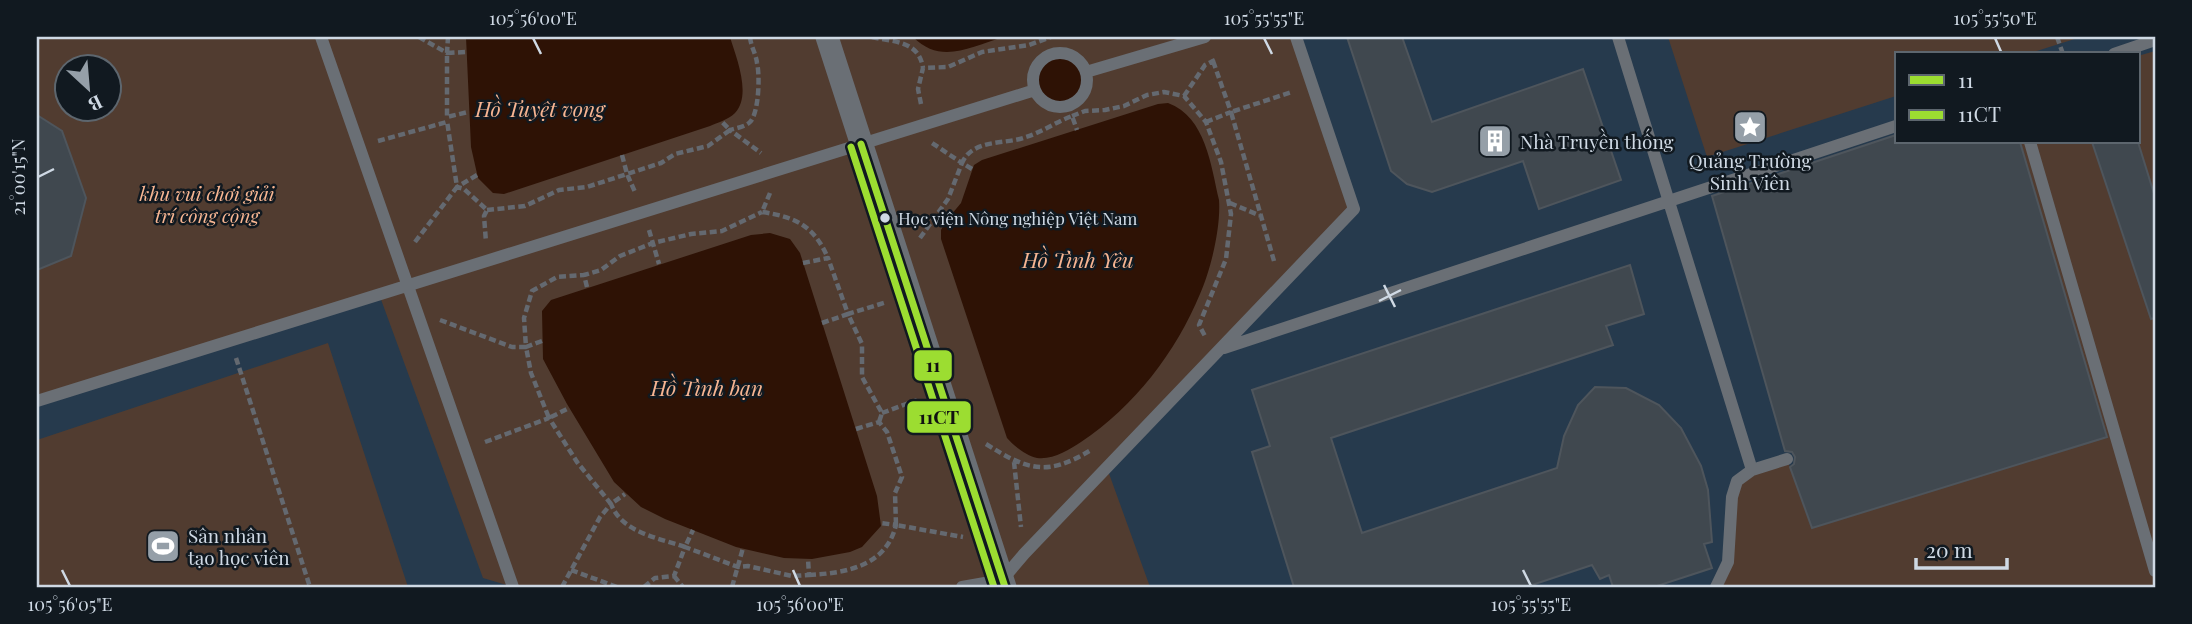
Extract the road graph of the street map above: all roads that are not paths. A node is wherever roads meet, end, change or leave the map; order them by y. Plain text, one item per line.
1 (321, 37) edge
2 (827, 37) edge
3 (1296, 37) edge
4 (1618, 37) edge
5 (2155, 40) edge
6 (1208, 43) edge
7 (2120, 52) edge
8 (1086, 72) junction
9 (1035, 90) junction
10 (1895, 126) edge
11 (861, 144) junction
12 (2031, 144) edge
13 (1669, 201) junction
14 (408, 285) junction
15 (1220, 349) junction
16 (37, 401) edge
17 (1787, 458) dead end
18 (1752, 470) junction
19 (2155, 571) edge
20 (1004, 584) edge
21 (513, 587) edge
22 (962, 587) edge
23 (1716, 587) edge

1 - 14 lane
2 - 11 street
3 - 15 lane
4 - 13 lane
5 - 7 lane
6 - 8 lane
8 - 9 lane
8 - 9 lane
9 - 11 lane
10 - 13 lane
11 - 14 lane
11 - 20 street
12 - 19 lane
13 - 15 lane
13 - 18 lane
14 - 16 lane
14 - 21 lane
15 - 20 lane
17 - 18 lane
18 - 23 lane
20 - 22 lane

